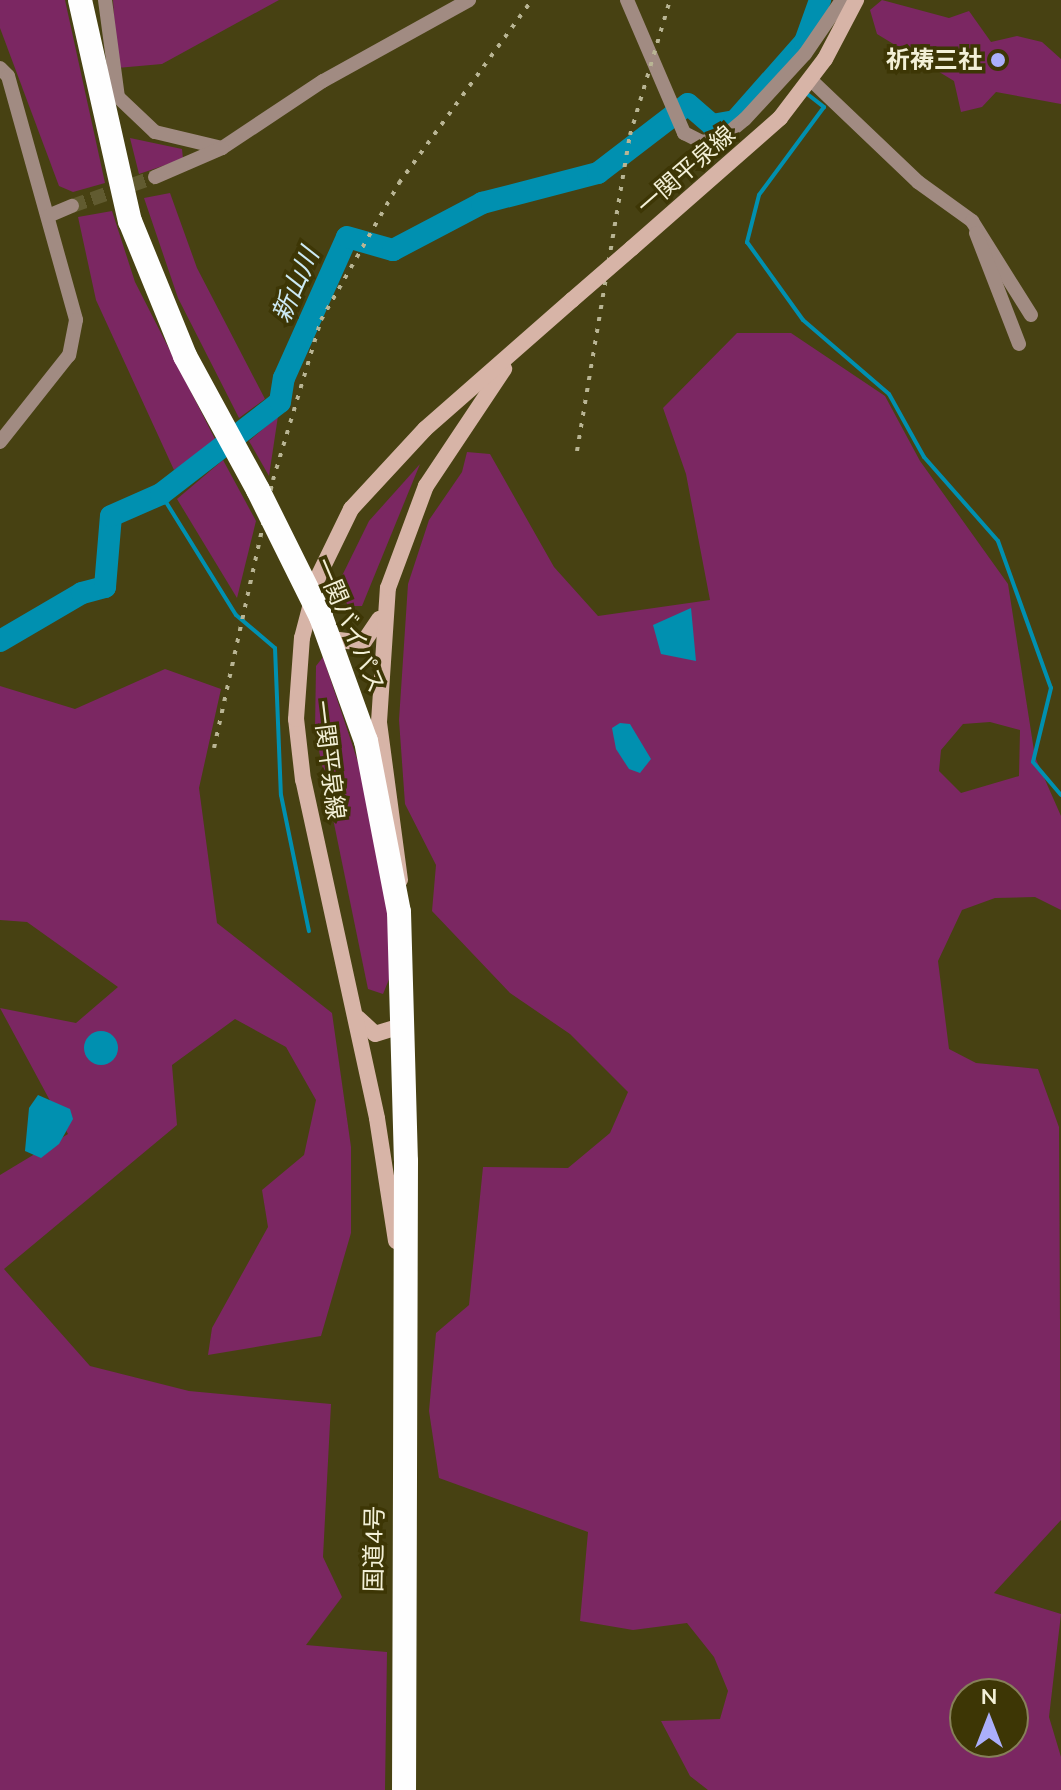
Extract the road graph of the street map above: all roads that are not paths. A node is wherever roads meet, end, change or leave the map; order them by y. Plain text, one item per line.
1 (80, 0) edge
2 (105, 0) edge
3 (469, 0) edge
4 (627, 0) edge
5 (842, 0) edge
6 (856, 0) edge
7 (0, 68) edge
8 (811, 80) junction
9 (222, 148) junction
10 (155, 177) tunnel mouth
11 (72, 206) tunnel mouth
12 (48, 216) junction
13 (972, 221) junction
14 (1031, 315) dead end
15 (1019, 344) dead end
16 (517, 352) junction
17 (0, 442) edge
18 (384, 609) junction
19 (326, 628) junction
20 (399, 912) junction
21 (355, 1013) junction
22 (405, 1025) junction
23 (405, 1310) junction
24 (404, 1790) edge

1 - 19 highway, 一関バイパス, bridge
2 - 9 street
3 - 9 street
4 - 5 street
6 - 8 main road, 一関平泉線
7 - 12 street
8 - 13 street
8 - 16 main road, 一関平泉線, bridge
9 - 10 street
11 - 12 street
12 - 17 street
13 - 14 street
13 - 15 street
16 - 18 main road, 一関平泉線
16 - 21 main road, 一関平泉線
18 - 19 main road, 一関平泉線
18 - 20 main road, 一関平泉線
19 - 20 highway, 一関バイパス
20 - 22 highway, 一関バイパス
21 - 22 main road
21 - 23 main road, 一関平泉線
22 - 23 highway, 一関バイパス
23 - 24 highway, 国道4号

